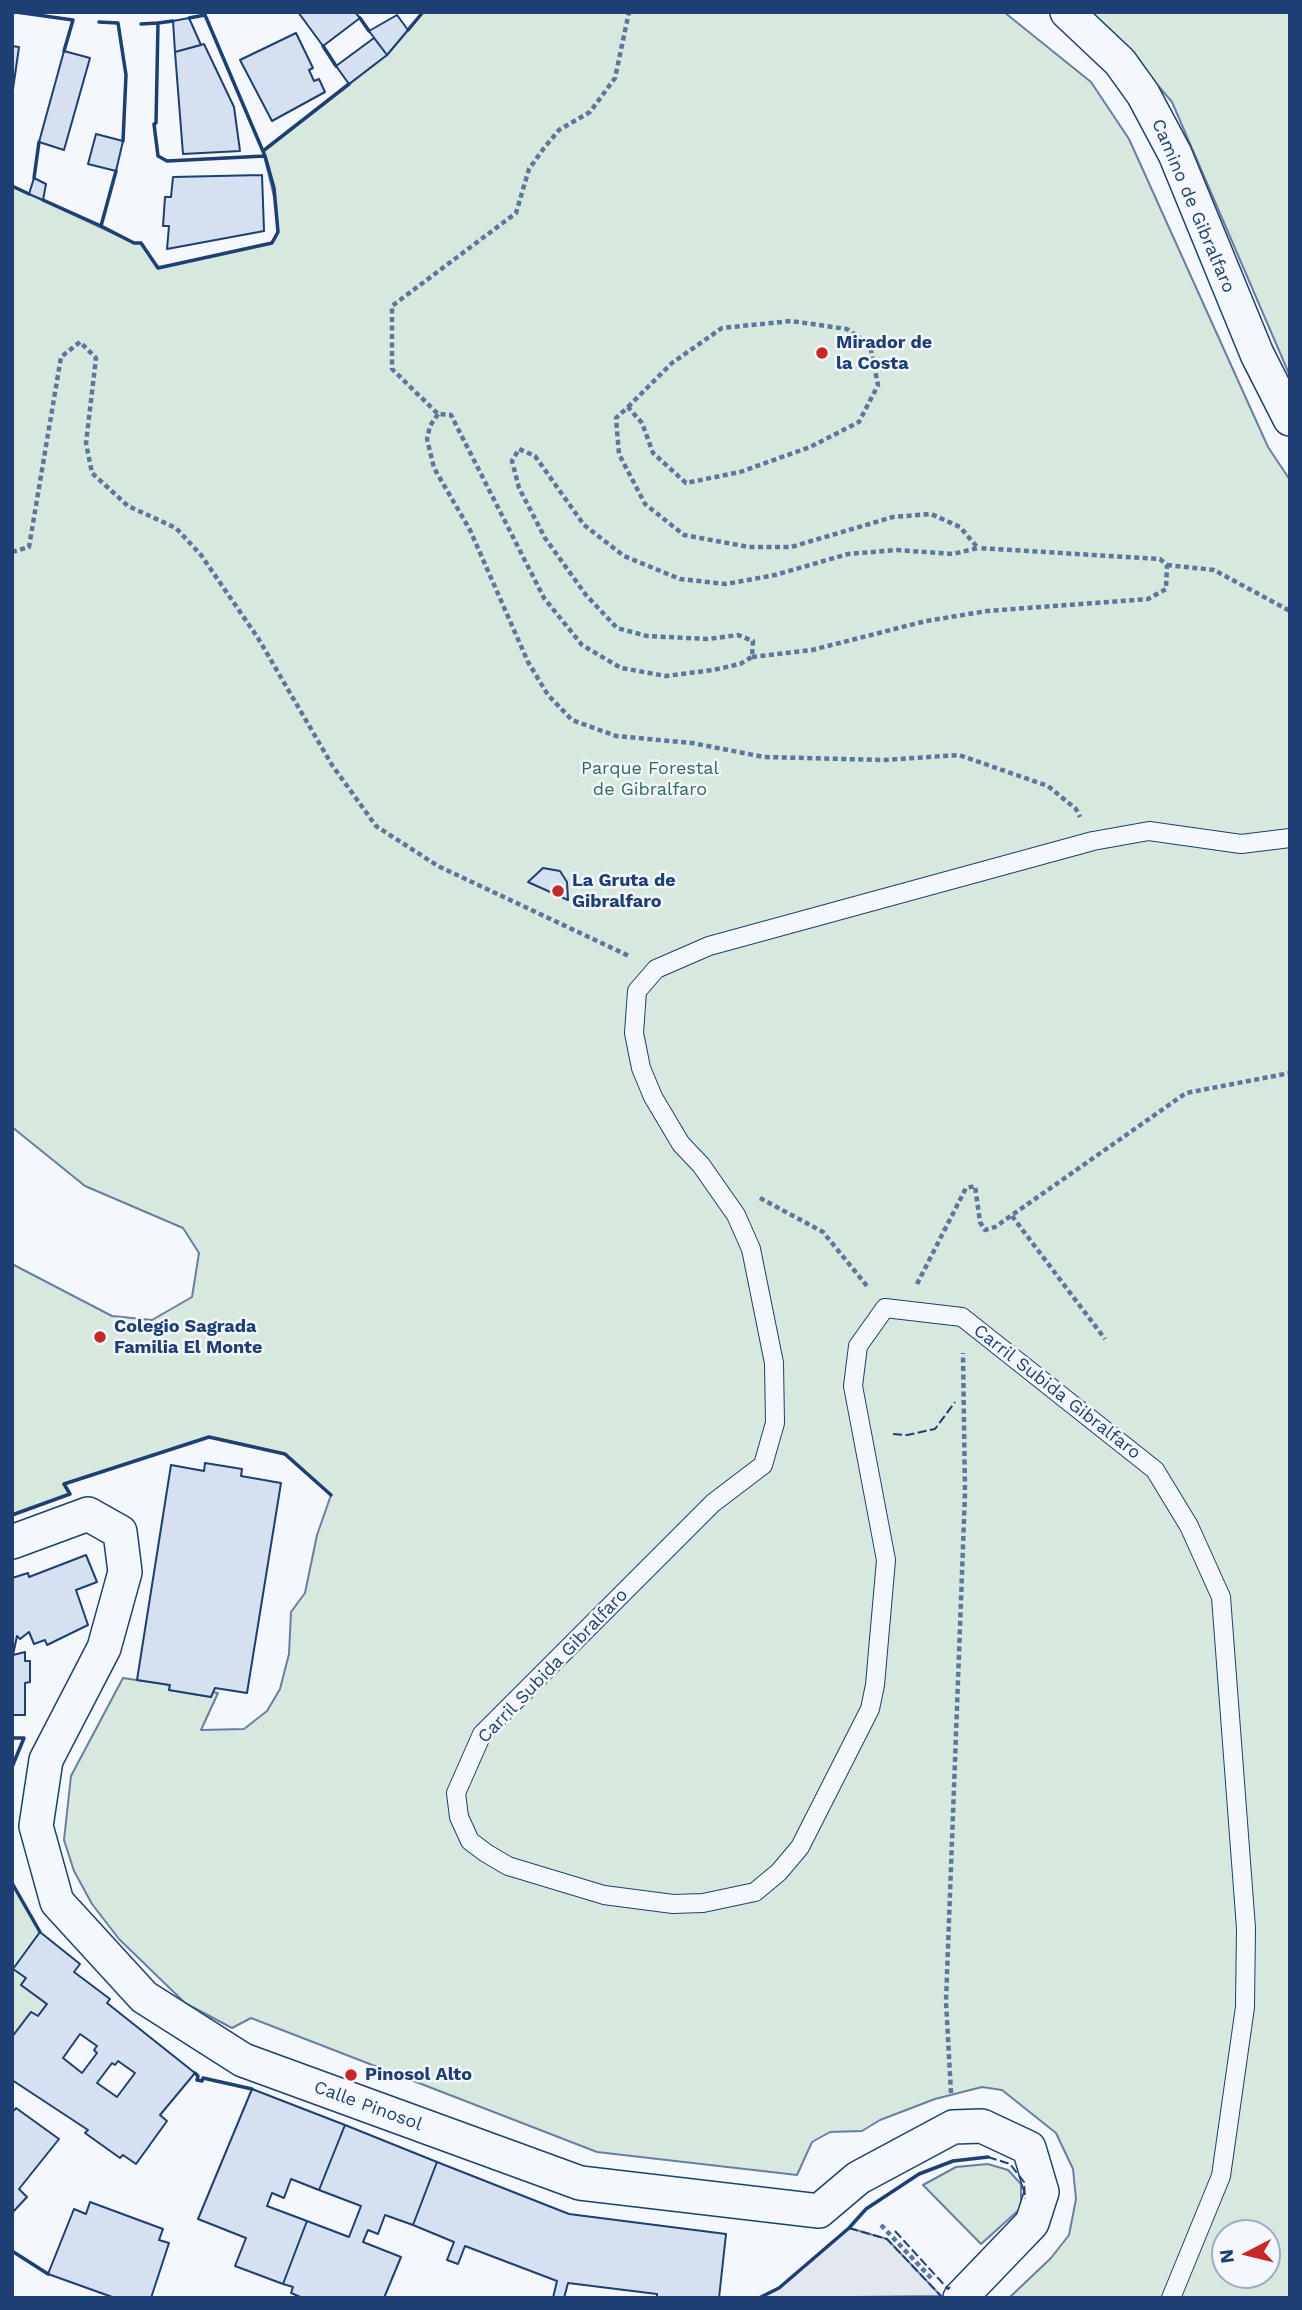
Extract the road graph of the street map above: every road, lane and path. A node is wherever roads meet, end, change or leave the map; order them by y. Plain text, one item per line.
1 (629, 12) edge
2 (1067, 12) edge
3 (628, 407) junction
4 (438, 414) junction
5 (1290, 419) edge
6 (978, 548) junction
7 (12, 552) edge
8 (1167, 565) junction
9 (1290, 611) edge
10 (752, 657) junction
11 (1290, 838) edge
12 (1093, 841) junction
13 (656, 969) junction
14 (1290, 1073) edge
15 (752, 1194) dead end
16 (1012, 1216) junction
17 (886, 1308) junction
18 (904, 1309) junction
19 (962, 1317) junction
20 (1105, 1339) dead end
21 (12, 1542) edge
22 (953, 2127) junction
23 (881, 2225) dead end
24 (951, 2293) edge
25 (1171, 2298) edge

1 - 4 path
2 - 5 street, Camino de Gibralfaro
3 - 3 path
3 - 6 path
4 - 10 path
4 - 12 path
6 - 8 path
6 - 10 path
7 - 13 path
8 - 9 path
8 - 10 path
11 - 12 lane
12 - 13 lane
13 - 17 lane, Carril Subida Gibralfaro
14 - 16 path
15 - 17 path
16 - 18 path
16 - 20 path
17 - 18 lane, Carril Subida Gibralfaro
18 - 19 lane, Carril Subida Gibralfaro
19 - 22 path
19 - 25 lane, Carril Subida Gibralfaro
21 - 22 street, Calle Pinosol
22 - 24 street
23 - 24 path

